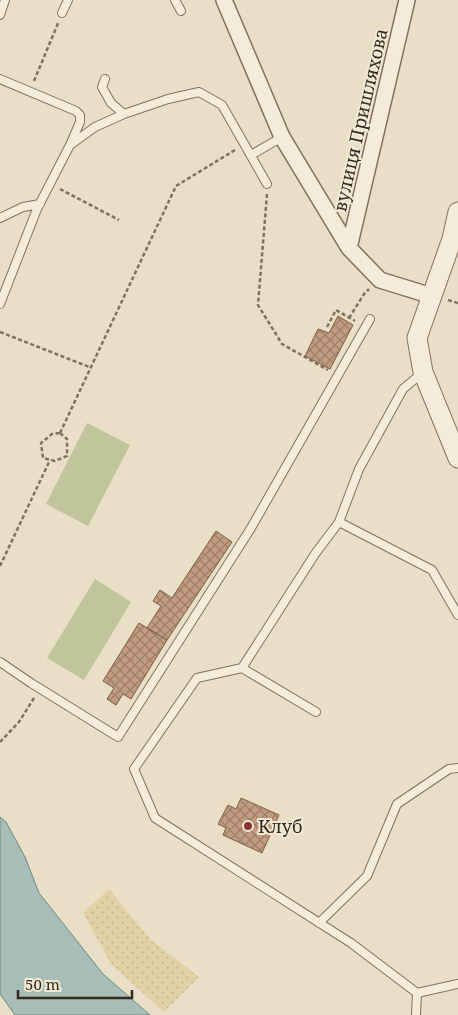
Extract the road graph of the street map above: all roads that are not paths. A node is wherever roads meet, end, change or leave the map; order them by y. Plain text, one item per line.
1 (5, 0) edge
2 (68, 0) edge
3 (176, 0) edge
4 (224, 0) edge
5 (407, 0) edge
6 (181, 11) dead end
7 (62, 13) road end
8 (0, 15) edge
9 (0, 79) edge
10 (105, 79) dead end
11 (124, 114) junction
12 (282, 137) junction
13 (70, 144) junction
14 (251, 155) junction
15 (267, 184) road end
16 (40, 204) junction
17 (458, 212) edge
18 (0, 218) edge
19 (348, 248) junction
20 (432, 296) junction
21 (0, 304) edge
22 (370, 319) dead end
23 (423, 372) junction
24 (458, 458) edge
25 (339, 522) junction
26 (458, 615) edge
27 (0, 662) edge
28 (242, 668) junction
29 (316, 712) dead end
30 (458, 768) edge
31 (319, 923) junction
32 (458, 984) edge
33 (417, 993) junction
34 (416, 1015) edge

1 - 8 lane
2 - 7 lane
3 - 6 lane
4 - 12 street
5 - 19 street, вулиця Пришляхова
9 - 13 lane
10 - 11 lane
11 - 13 lane
11 - 14 lane
12 - 14 lane
12 - 19 street
13 - 16 lane
14 - 15 lane
16 - 18 lane
16 - 21 lane
17 - 20 street
19 - 20 street
20 - 23 street
22 - 27 lane
23 - 24 street
23 - 25 lane
25 - 26 lane
25 - 28 lane
28 - 29 lane
28 - 31 lane
30 - 31 lane
31 - 33 lane
32 - 33 lane
33 - 34 lane

